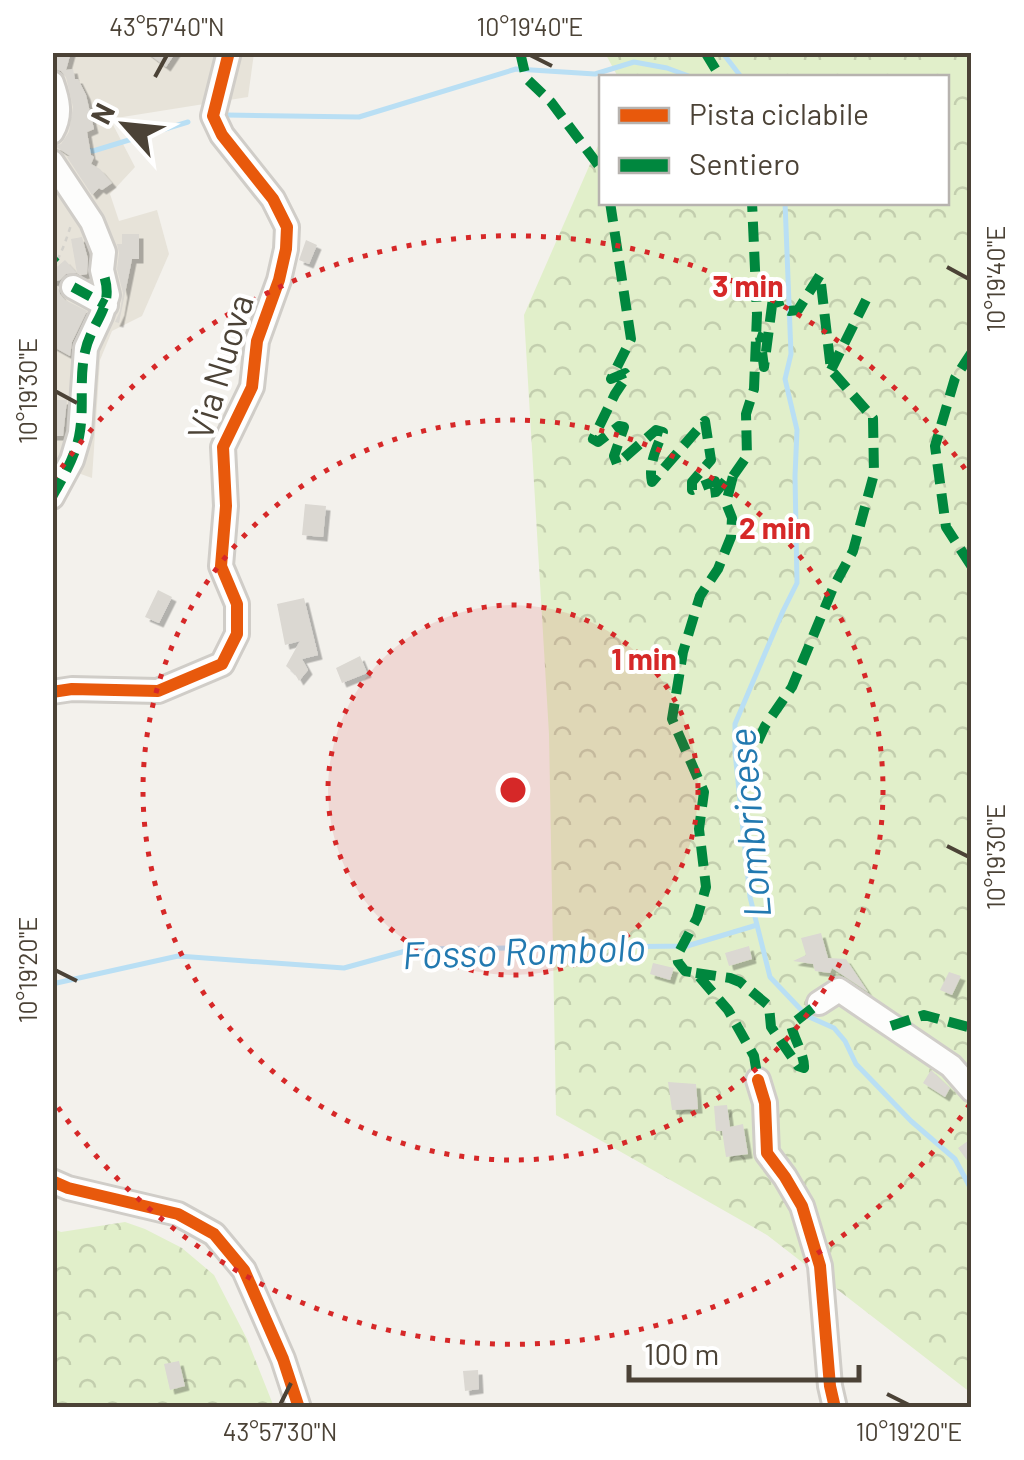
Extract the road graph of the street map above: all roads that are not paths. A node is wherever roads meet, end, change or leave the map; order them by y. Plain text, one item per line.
1 (229, 52) edge
2 (52, 83) edge
3 (52, 132) edge
4 (52, 162) edge
5 (73, 287) dead end
6 (106, 305) junction
7 (52, 497) edge
8 (52, 692) edge
9 (819, 1004) dead end
10 (758, 1080) dead end
11 (972, 1090) edge
12 (52, 1180) edge
13 (299, 1408) edge
14 (835, 1408) edge

1 - 8 street, Via Nuova
2 - 3 street
4 - 6 street
5 - 6 street
6 - 7 street
9 - 11 street
10 - 14 street
12 - 13 street

